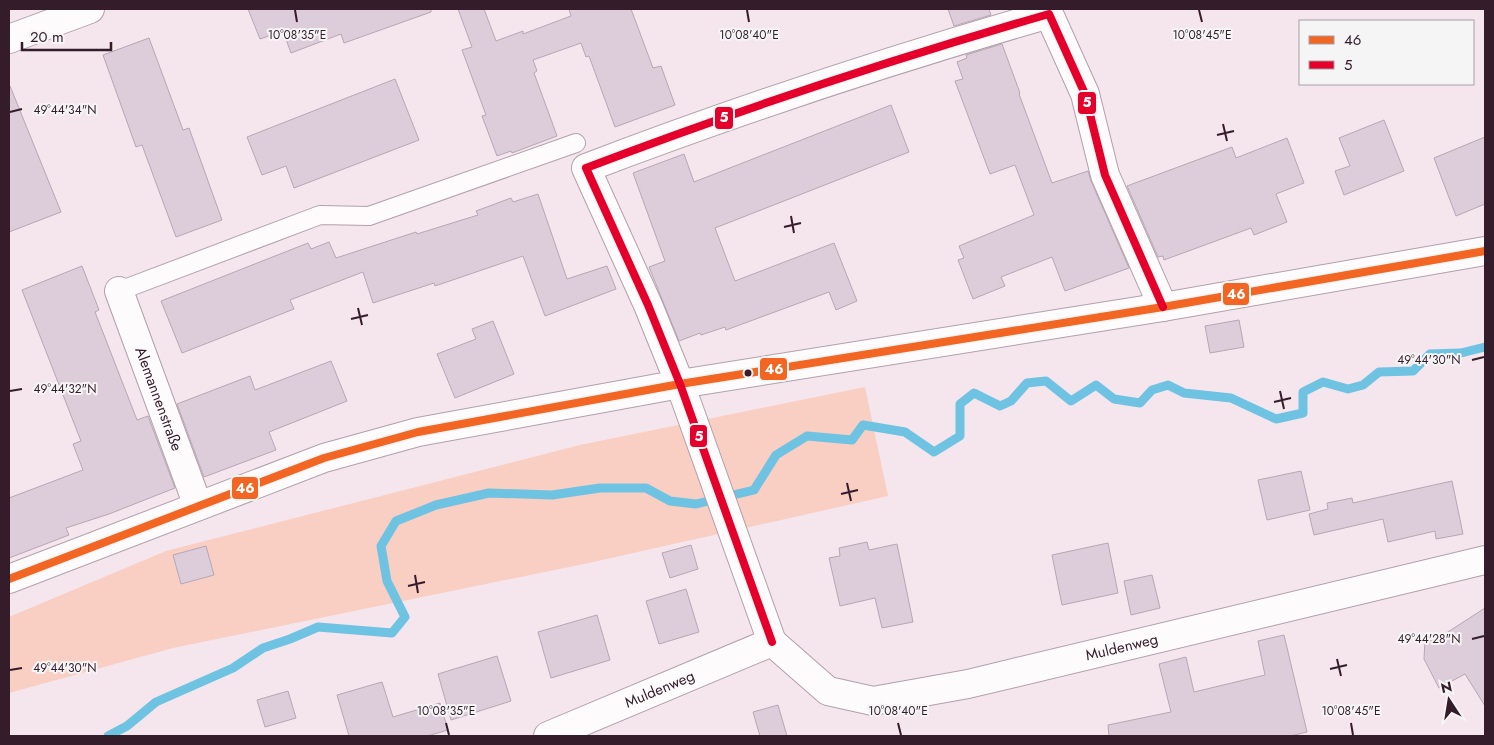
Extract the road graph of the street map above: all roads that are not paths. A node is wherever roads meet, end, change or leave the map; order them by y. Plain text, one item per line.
1 (90, 9) edge
2 (9, 39) edge
3 (576, 143) dead end
4 (1485, 251) edge
5 (119, 291) joint
6 (1163, 307) junction
7 (680, 384) junction
8 (198, 506) junction
9 (1485, 560) edge
10 (9, 579) edge
11 (772, 642) junction
12 (548, 736) edge

1 - 2 street
3 - 5 lane
4 - 6 street
5 - 8 street, Alemannenstraße
6 - 7 street
6 - 7 street
7 - 8 street
7 - 11 street, Muldenweg
8 - 10 street
9 - 11 street, Muldenweg
11 - 12 street, Muldenweg

